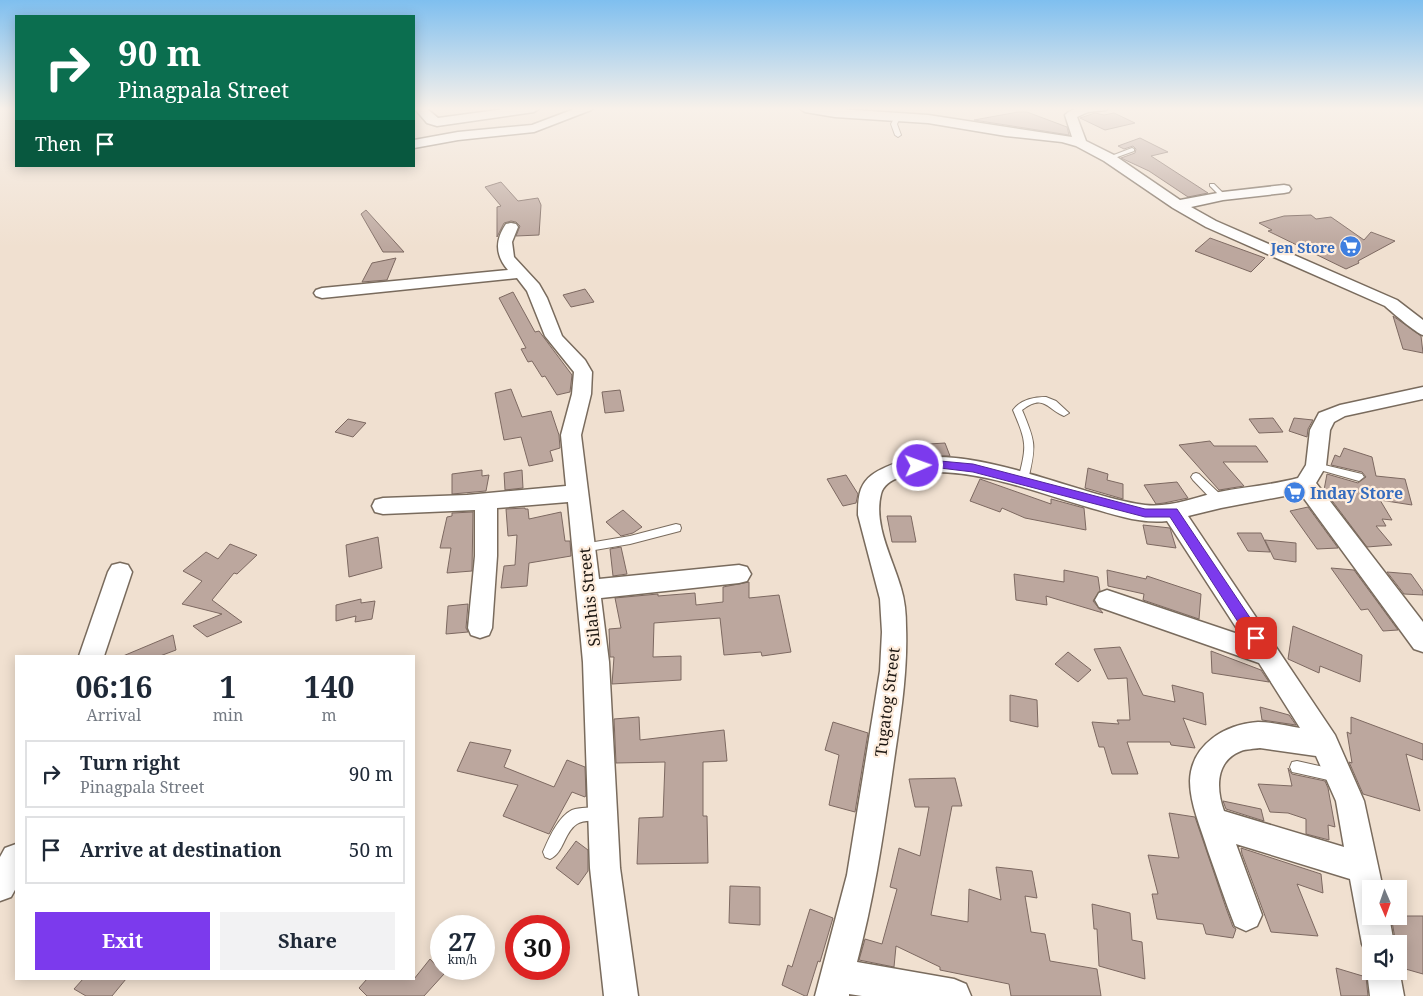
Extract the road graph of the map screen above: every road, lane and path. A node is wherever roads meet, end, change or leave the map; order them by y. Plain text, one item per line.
1 (1102, 154) edge
2 (1119, 154) edge
3 (1109, 158) junction
4 (1212, 186) dead end
5 (1284, 189) dead end
6 (1223, 196) junction
7 (1178, 205) junction
8 (511, 227) dead end
9 (521, 272) junction
10 (322, 293) dead end
11 (1423, 304) edge
12 (1400, 308) junction
13 (1423, 330) edge
14 (1423, 393) edge
15 (1064, 413) dead end
16 (1310, 475) junction
17 (1196, 477) dead end
18 (1359, 477) dead end
19 (1023, 480) junction
20 (578, 493) junction
21 (1219, 500) junction
22 (486, 502) junction
23 (383, 506) dead end
24 (1173, 512) junction
25 (676, 528) dead end
26 (583, 548) junction
27 (120, 572) dead end
28 (739, 574) dead end
29 (588, 590) junction
30 (1107, 600) dead end
31 (480, 628) dead end
32 (1423, 641) edge
33 (1266, 654) junction
34 (91, 655) edge
35 (1325, 744) junction
36 (1297, 767) dead end
37 (1340, 777) junction
38 (601, 814) junction
39 (1214, 823) junction
40 (550, 852) dead end
41 (15, 861) edge
42 (1364, 868) junction
43 (1366, 880) edge
44 (0, 886) edge
45 (1246, 915) dead end
46 (1384, 980) edge
47 (834, 986) edge
48 (620, 996) edge
49 (954, 996) edge
50 (1387, 996) edge

1 - 3 street
2 - 3 lane
3 - 7 street
4 - 6 lane
5 - 6 street
6 - 7 street
7 - 12 street
8 - 9 street, Silahis Street
9 - 10 street
9 - 20 street, Silahis Street
11 - 12 street
12 - 13 street
14 - 16 street
15 - 19 lane
16 - 18 lane
16 - 21 street, Tugatog Street
16 - 32 street
17 - 21 lane
19 - 24 street, Tugatog Street
19 - 47 street, Tugatog Street
20 - 22 street
20 - 26 street, Silahis Street
21 - 24 street, Tugatog Street
22 - 23 street
22 - 31 street
24 - 33 street
25 - 26 lane
26 - 29 street, Silahis Street
27 - 34 street
28 - 29 street
29 - 38 street, Silahis Street
30 - 33 street
33 - 35 street
35 - 37 street
35 - 39 street
36 - 37 lane
37 - 42 street
38 - 40 lane
38 - 48 street, Silahis Street
39 - 42 street
39 - 45 street
41 - 44 street
42 - 43 street
46 - 50 street
47 - 49 street

